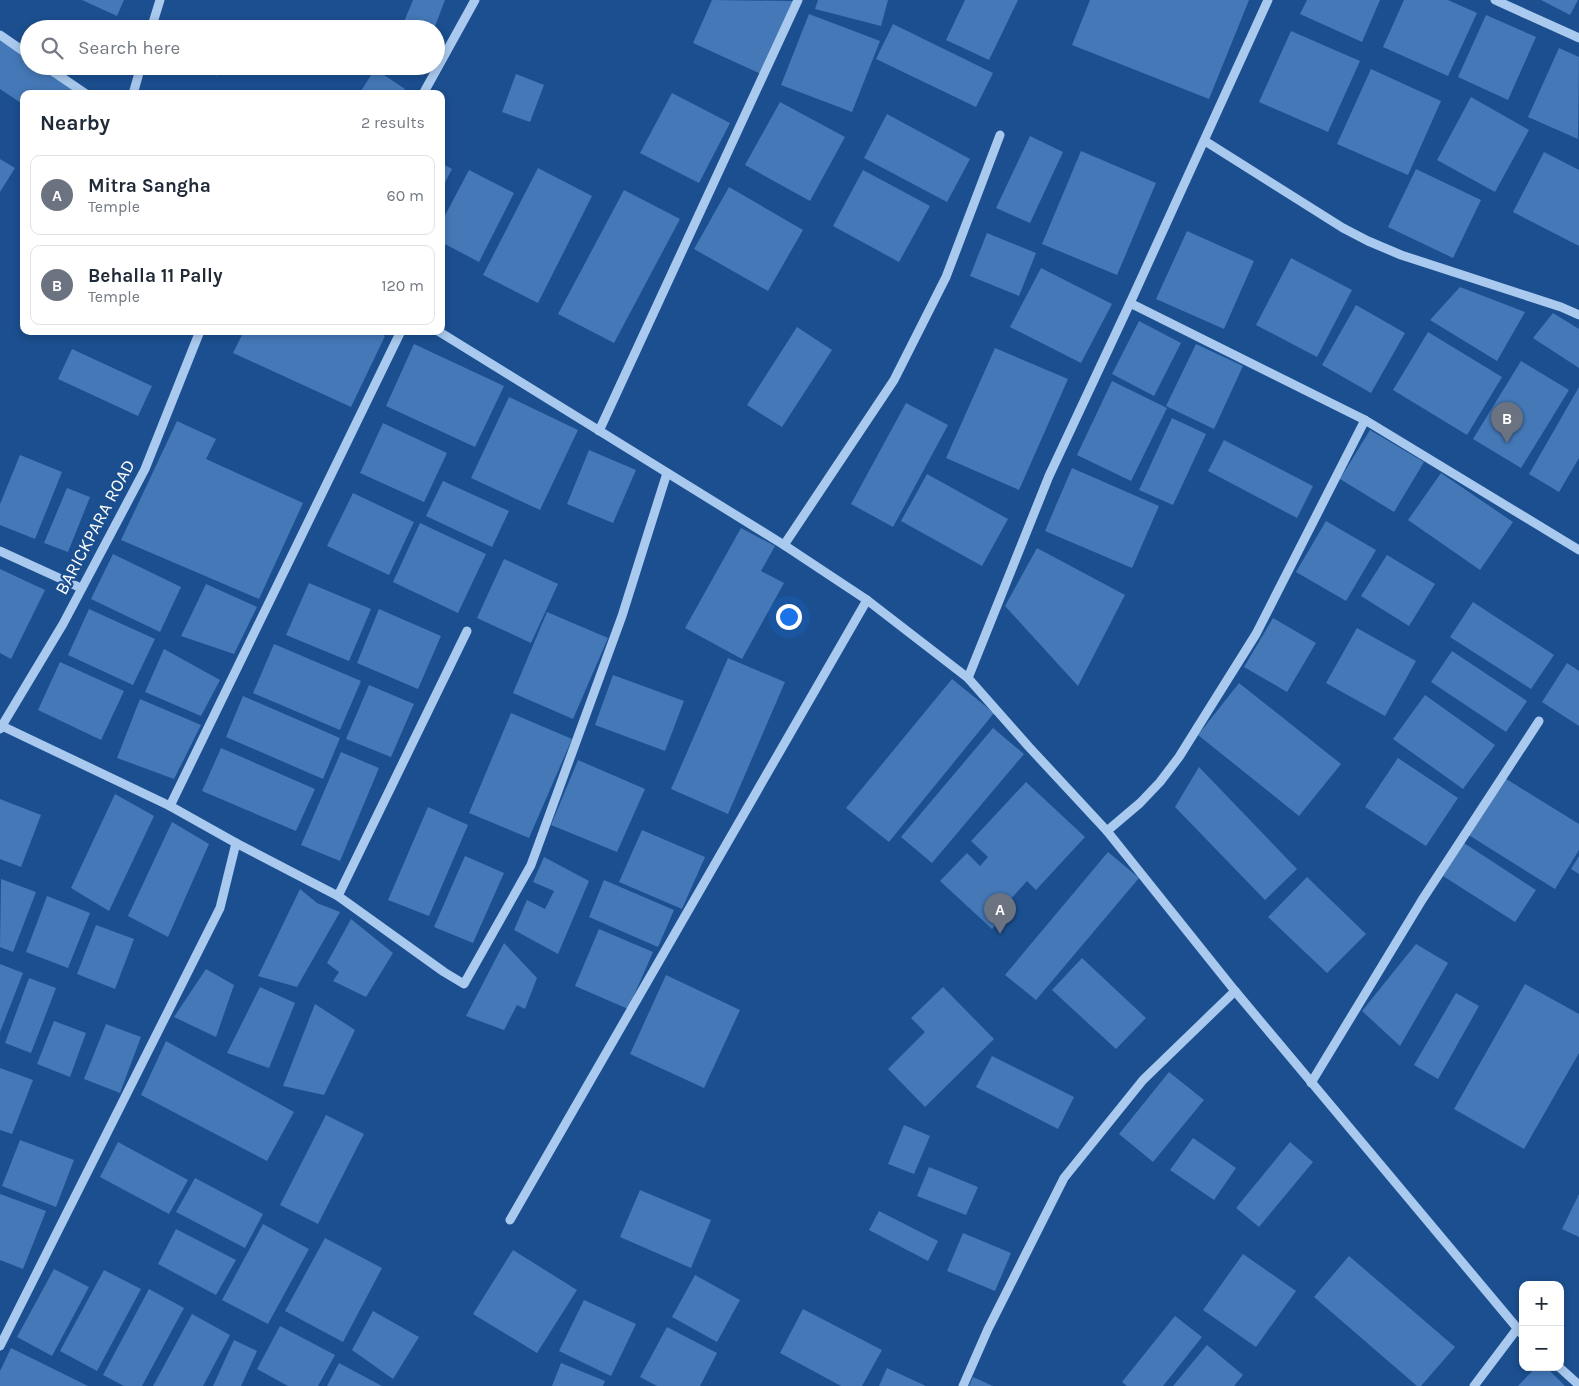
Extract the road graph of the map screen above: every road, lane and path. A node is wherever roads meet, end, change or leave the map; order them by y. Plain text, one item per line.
1 (160, 0) edge
2 (475, 0) edge
3 (798, 0) edge
4 (1268, 0) edge
5 (1495, 0) edge
6 (154, 20) edge
7 (0, 35) edge
8 (1579, 38) edge
9 (20, 49) edge
10 (445, 54) edge
11 (58, 75) edge
12 (138, 75) edge
13 (434, 75) edge
14 (80, 90) edge
15 (134, 90) edge
16 (425, 90) edge
17 (1000, 135) dead end
18 (1205, 141) junction
19 (1130, 303) junction
20 (1579, 315) edge
21 (198, 335) edge
22 (399, 335) edge
23 (444, 335) edge
24 (1365, 420) junction
25 (599, 431) junction
26 (666, 473) junction
27 (784, 545) junction
28 (1579, 550) edge
29 (0, 551) edge
30 (81, 588) junction
31 (867, 600) junction
32 (467, 631) dead end
33 (968, 678) junction
34 (1539, 721) dead end
35 (1, 727) edge
36 (170, 806) junction
37 (1106, 831) junction
38 (236, 843) junction
39 (338, 896) junction
40 (1234, 991) junction
41 (1311, 1083) junction
42 (510, 1220) dead end
43 (1519, 1331) edge
44 (1519, 1333) edge
45 (0, 1346) edge
46 (1563, 1371) edge
47 (1579, 1385) edge
48 (963, 1386) edge
49 (1474, 1386) edge

1 - 6 street
2 - 10 street
3 - 25 street
4 - 18 street
5 - 8 street
7 - 9 street
11 - 14 street
12 - 15 street
13 - 16 street
17 - 27 street
18 - 19 street
18 - 20 street
19 - 24 street
19 - 33 street
21 - 30 street, BARICKPARA ROAD
22 - 36 street
23 - 25 street
24 - 28 street
24 - 37 street
25 - 26 street
26 - 27 street
26 - 39 street
27 - 31 street
29 - 30 street
30 - 35 street, BARICKPARA ROAD
31 - 33 street
31 - 42 street
32 - 39 street
33 - 37 street
34 - 41 street
35 - 36 street
36 - 38 street
37 - 40 street
38 - 39 street
38 - 45 street
40 - 41 street
40 - 48 street
41 - 43 street
44 - 49 street
46 - 47 street

